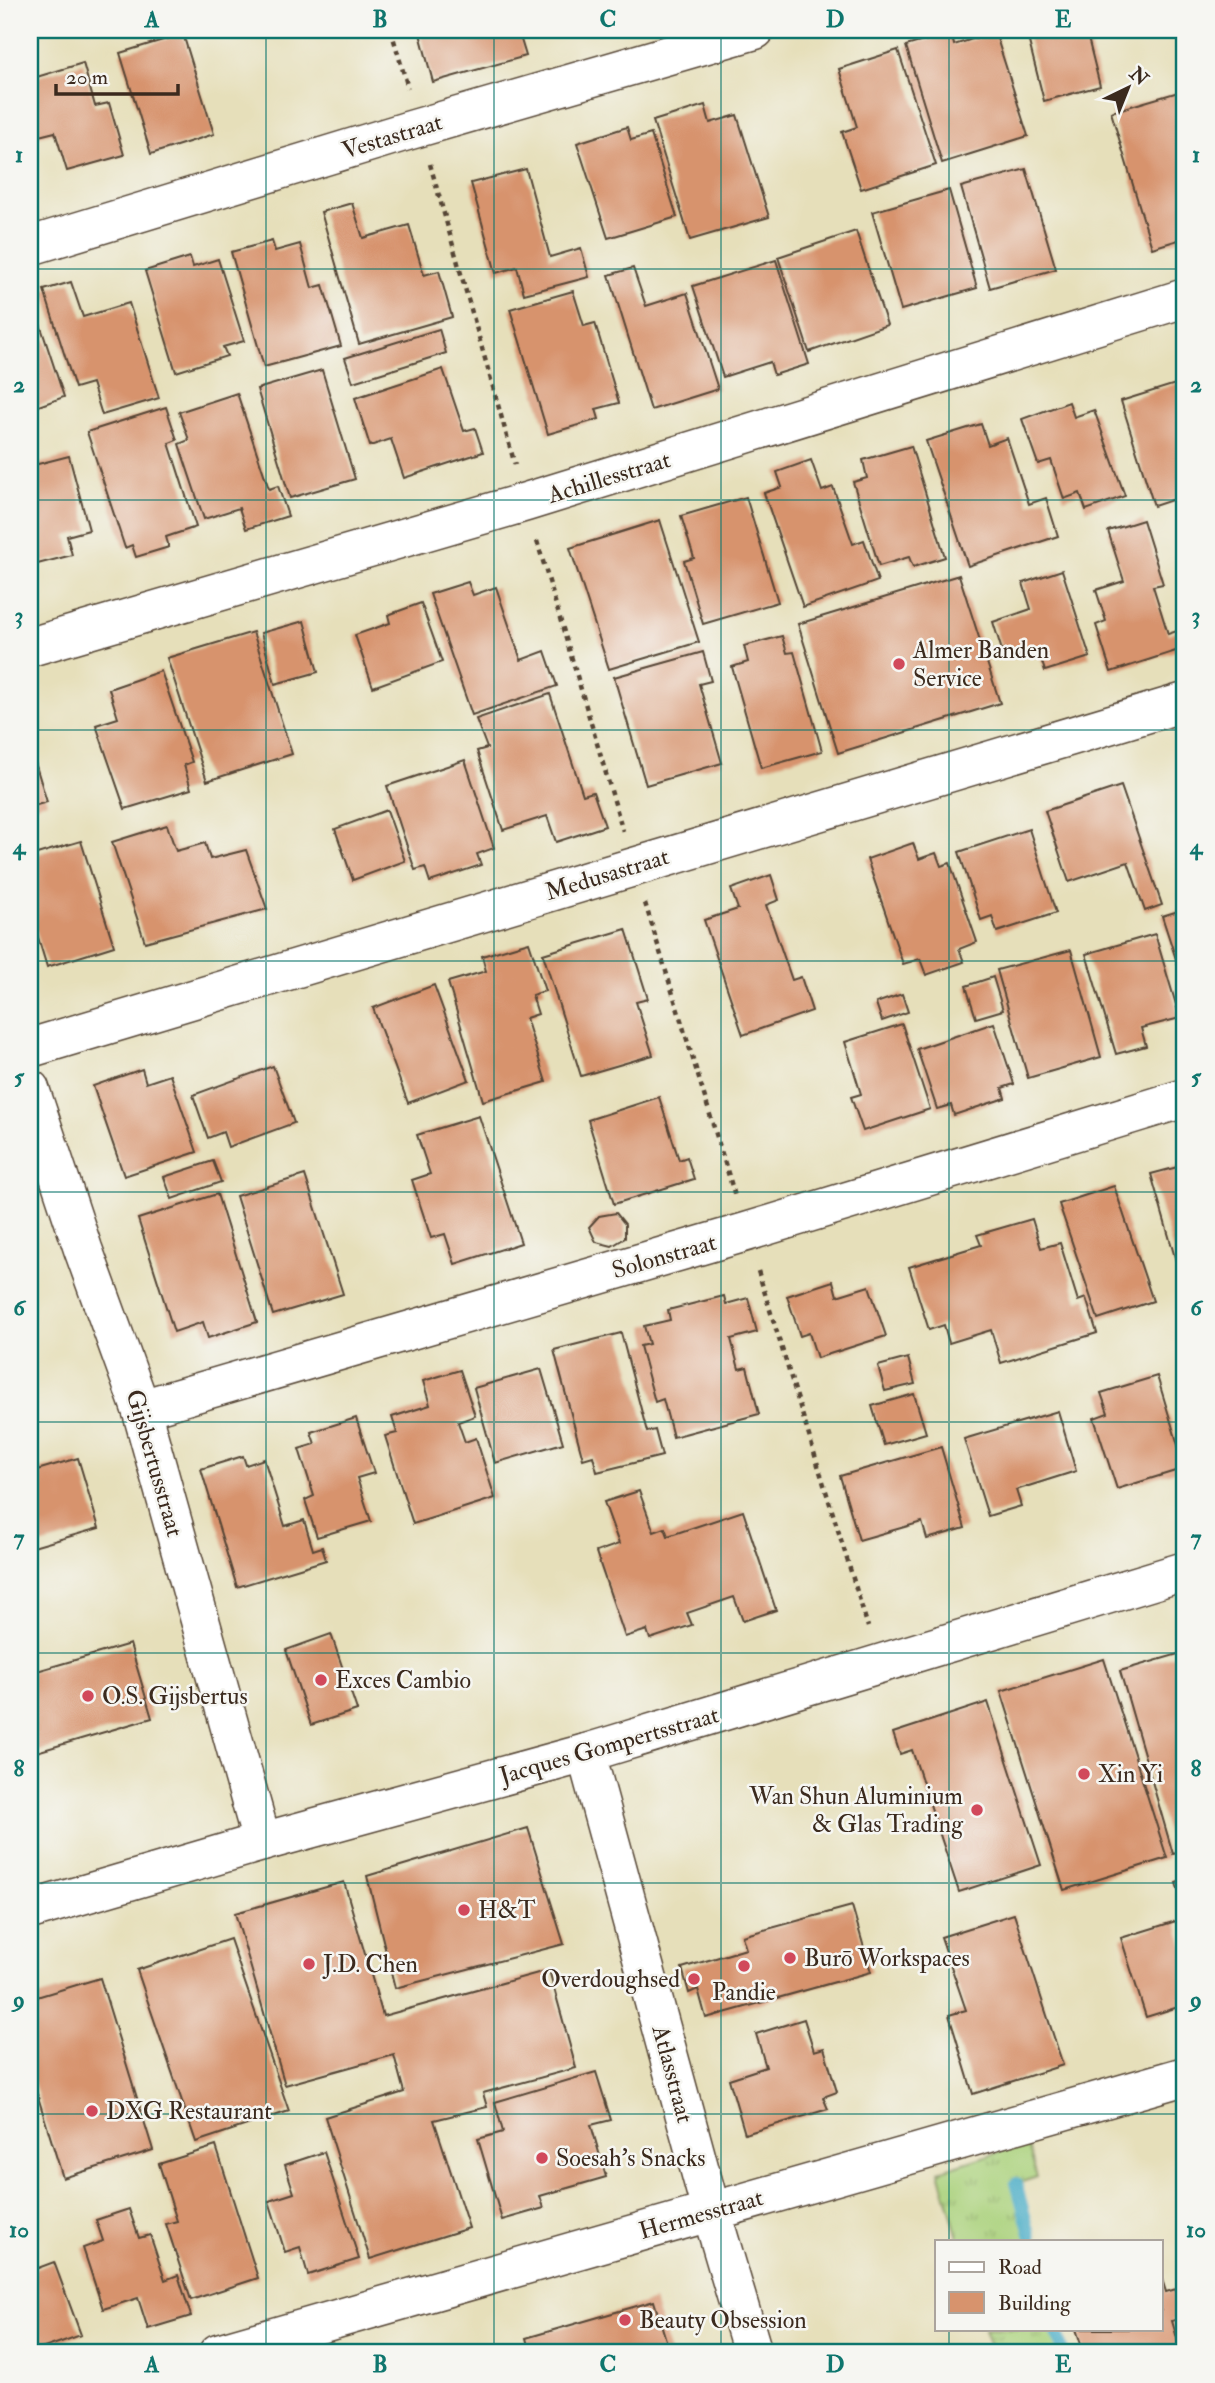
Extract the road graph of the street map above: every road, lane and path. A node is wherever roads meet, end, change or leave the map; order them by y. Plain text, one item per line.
1 (391, 30) edge
2 (755, 30) edge
3 (420, 127) junction
4 (30, 246) edge
5 (1185, 298) edge
6 (30, 647) edge
7 (1185, 702) edge
8 (634, 866) junction
9 (30, 1048) edge
10 (30, 1089) edge
11 (1185, 1098) edge
12 (746, 1232) junction
13 (141, 1409) junction
14 (1185, 1571) edge
15 (880, 1665) junction
16 (586, 1753) junction
17 (262, 1842) junction
18 (30, 1910) edge
19 (1185, 2076) edge
20 (711, 2211) junction
21 (316, 2339) edge
22 (218, 2353) edge
23 (753, 2353) edge

1 - 3 path
2 - 3 street, Vestastraat
3 - 4 street, Vestastraat
5 - 6 street, Achillesstraat
7 - 8 street, Medusastraat
8 - 9 street, Medusastraat
8 - 12 path
10 - 13 street, Gijsbertusstraat
11 - 12 street, Solonstraat
12 - 13 street, Solonstraat
12 - 15 path
13 - 17 street, Gijsbertusstraat
14 - 15 street, Jacques Gompertsstraat
15 - 16 street, Jacques Gompertsstraat
16 - 17 street, Jacques Gompertsstraat
16 - 20 street, Atlasstraat
17 - 18 street, Jacques Gompertsstraat
19 - 20 street, Hermesstraat
20 - 21 street, Hermesstraat
20 - 23 street, Atlasstraat
21 - 22 street, Hermesstraat

